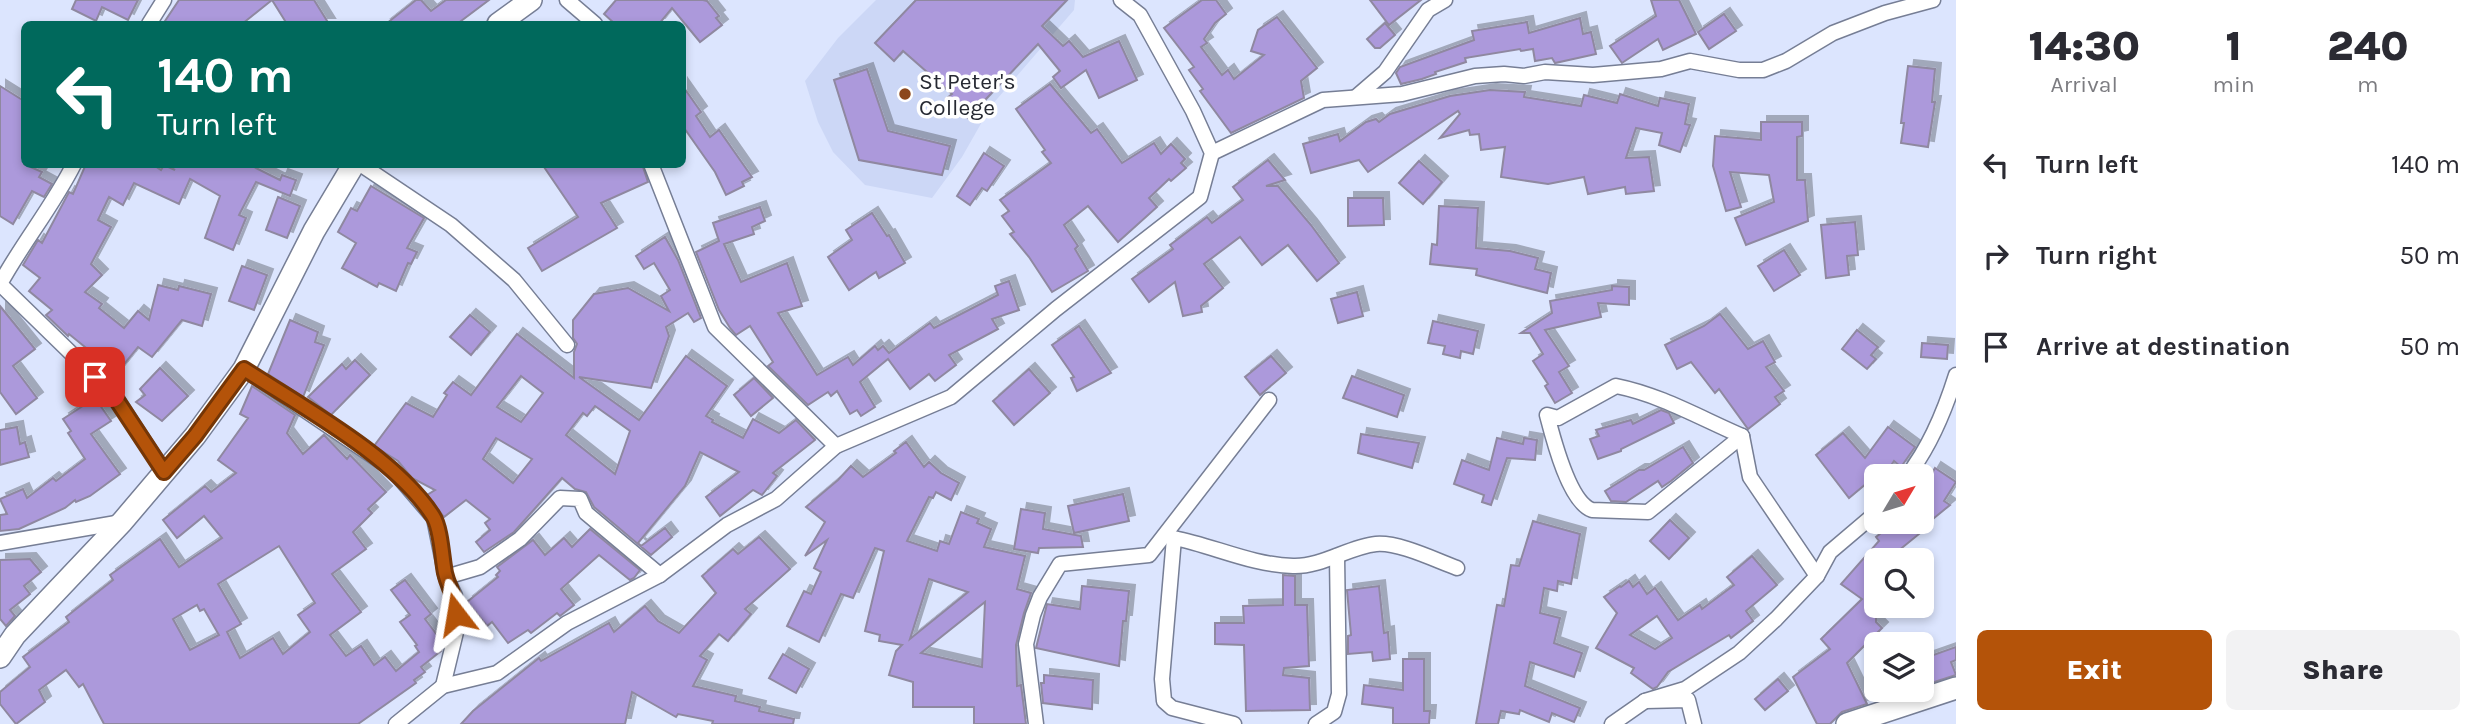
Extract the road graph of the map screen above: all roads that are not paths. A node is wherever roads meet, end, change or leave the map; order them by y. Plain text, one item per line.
1 (163, 0) edge
2 (531, 0) edge
3 (567, 0) edge
4 (1121, 0) edge
5 (1445, 0) edge
6 (1933, 0) edge
7 (151, 21) edge
8 (502, 21) edge
9 (592, 21) edge
10 (1356, 97) junction
11 (1212, 153) junction
12 (72, 168) edge
13 (352, 168) edge
14 (366, 168) edge
15 (653, 168) edge
16 (0, 284) edge
17 (567, 345) dead end
18 (244, 369) junction
19 (1956, 375) edge
20 (1269, 400) dead end
21 (1742, 436) junction
22 (836, 446) junction
23 (1916, 464) edge
24 (164, 472) junction
25 (122, 522) junction
26 (1864, 523) edge
27 (1174, 538) junction
28 (0, 543) edge
29 (1149, 555) junction
30 (1337, 555) junction
31 (1457, 568) dead end
32 (660, 575) junction
33 (1817, 576) junction
34 (446, 577) junction
35 (0, 657) edge
36 (443, 686) junction
37 (1956, 688) edge
38 (1645, 701) junction
39 (396, 724) edge
40 (1036, 724) edge
41 (1234, 724) edge
42 (1316, 724) edge
43 (1612, 724) edge
44 (1694, 724) edge
45 (1847, 724) edge

1 - 7 street
2 - 8 main road
3 - 9 street
4 - 11 street
5 - 10 street
6 - 10 street
10 - 11 street
11 - 22 street
12 - 16 street
13 - 18 main road
14 - 17 street
15 - 22 street
16 - 24 street
18 - 24 main road
18 - 34 street
19 - 23 street
20 - 29 street
21 - 21 street
21 - 33 street
22 - 32 street
24 - 25 main road
25 - 28 street
25 - 35 main road
26 - 33 street
27 - 29 street
27 - 30 street
27 - 41 street
29 - 40 street
30 - 31 street
30 - 42 street
32 - 34 street
32 - 36 street
33 - 38 street
34 - 36 street
36 - 39 street
37 - 45 main road
38 - 43 street
38 - 44 street

